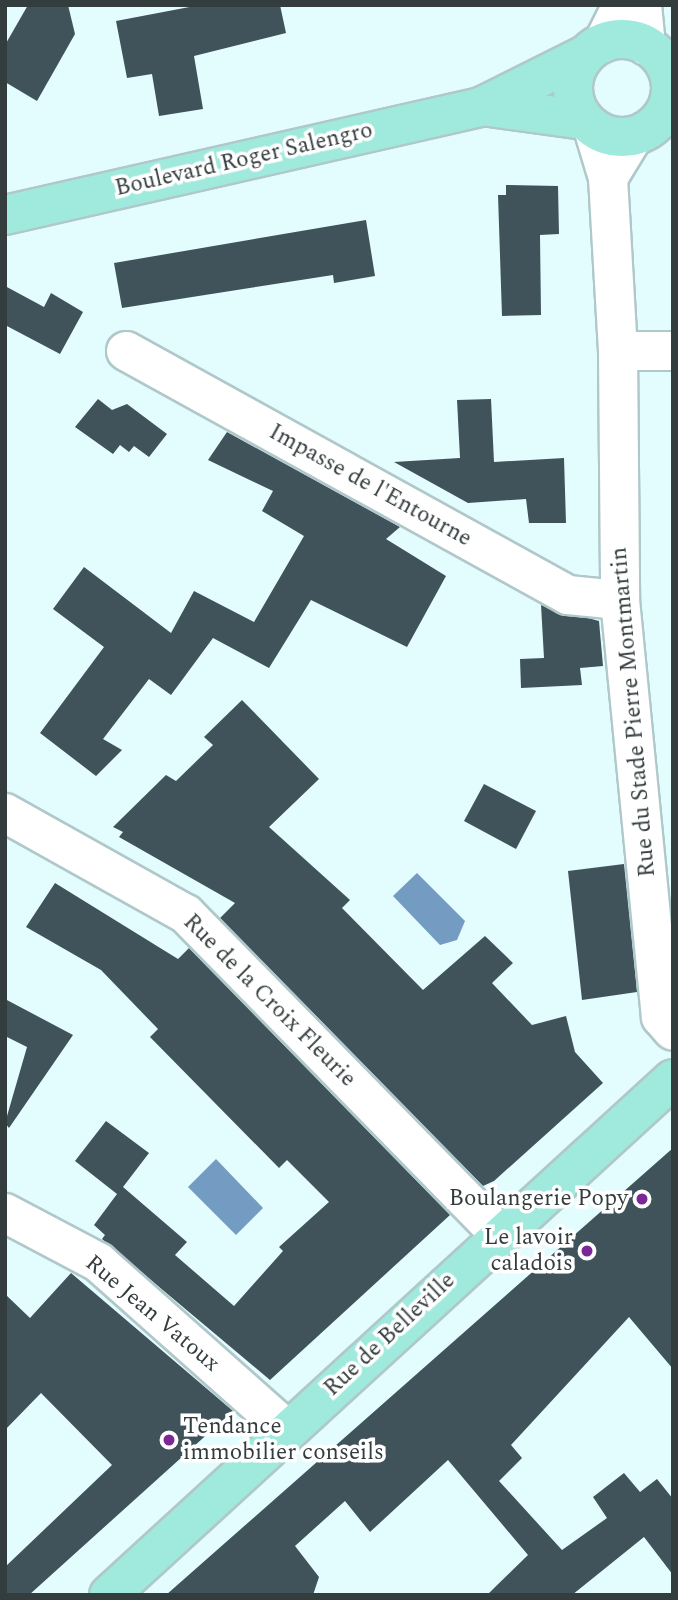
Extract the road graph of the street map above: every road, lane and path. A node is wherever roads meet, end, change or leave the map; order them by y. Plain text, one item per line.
1 (622, 5) edge
2 (642, 5) edge
3 (594, 49) junction
4 (662, 60) edge
5 (671, 105) edge
6 (483, 106) junction
7 (589, 124) junction
8 (633, 137) junction
9 (608, 178) junction
10 (5, 215) edge
11 (126, 351) dead end
12 (618, 351) junction
13 (673, 351) edge
14 (620, 600) junction
15 (5, 813) edge
16 (673, 1031) edge
17 (673, 1079) edge
18 (5, 1213) edge
19 (499, 1234) junction
20 (288, 1430) junction
21 (109, 1595) edge

1 - 3 street
2 - 4 street
3 - 4 main road
3 - 6 main road, Boulevard Roger Salengro
3 - 7 main road
4 - 5 main road
5 - 8 main road
6 - 7 main road, Boulevard Roger Salengro
6 - 10 main road, Boulevard Roger Salengro
7 - 8 main road
7 - 9 street, Rue du Stade Pierre Montmartin
8 - 9 street
9 - 12 street, Rue du Stade Pierre Montmartin
11 - 14 street, Impasse de l'Entourne
12 - 13 street
12 - 14 street, Rue du Stade Pierre Montmartin
14 - 16 street, Rue du Stade Pierre Montmartin
15 - 19 street, Rue de la Croix Fleurie
17 - 19 main road, Rue de Belleville
18 - 20 street, Rue Jean Vatoux
19 - 20 main road, Rue de Belleville
20 - 21 main road, Rue de Belleville

